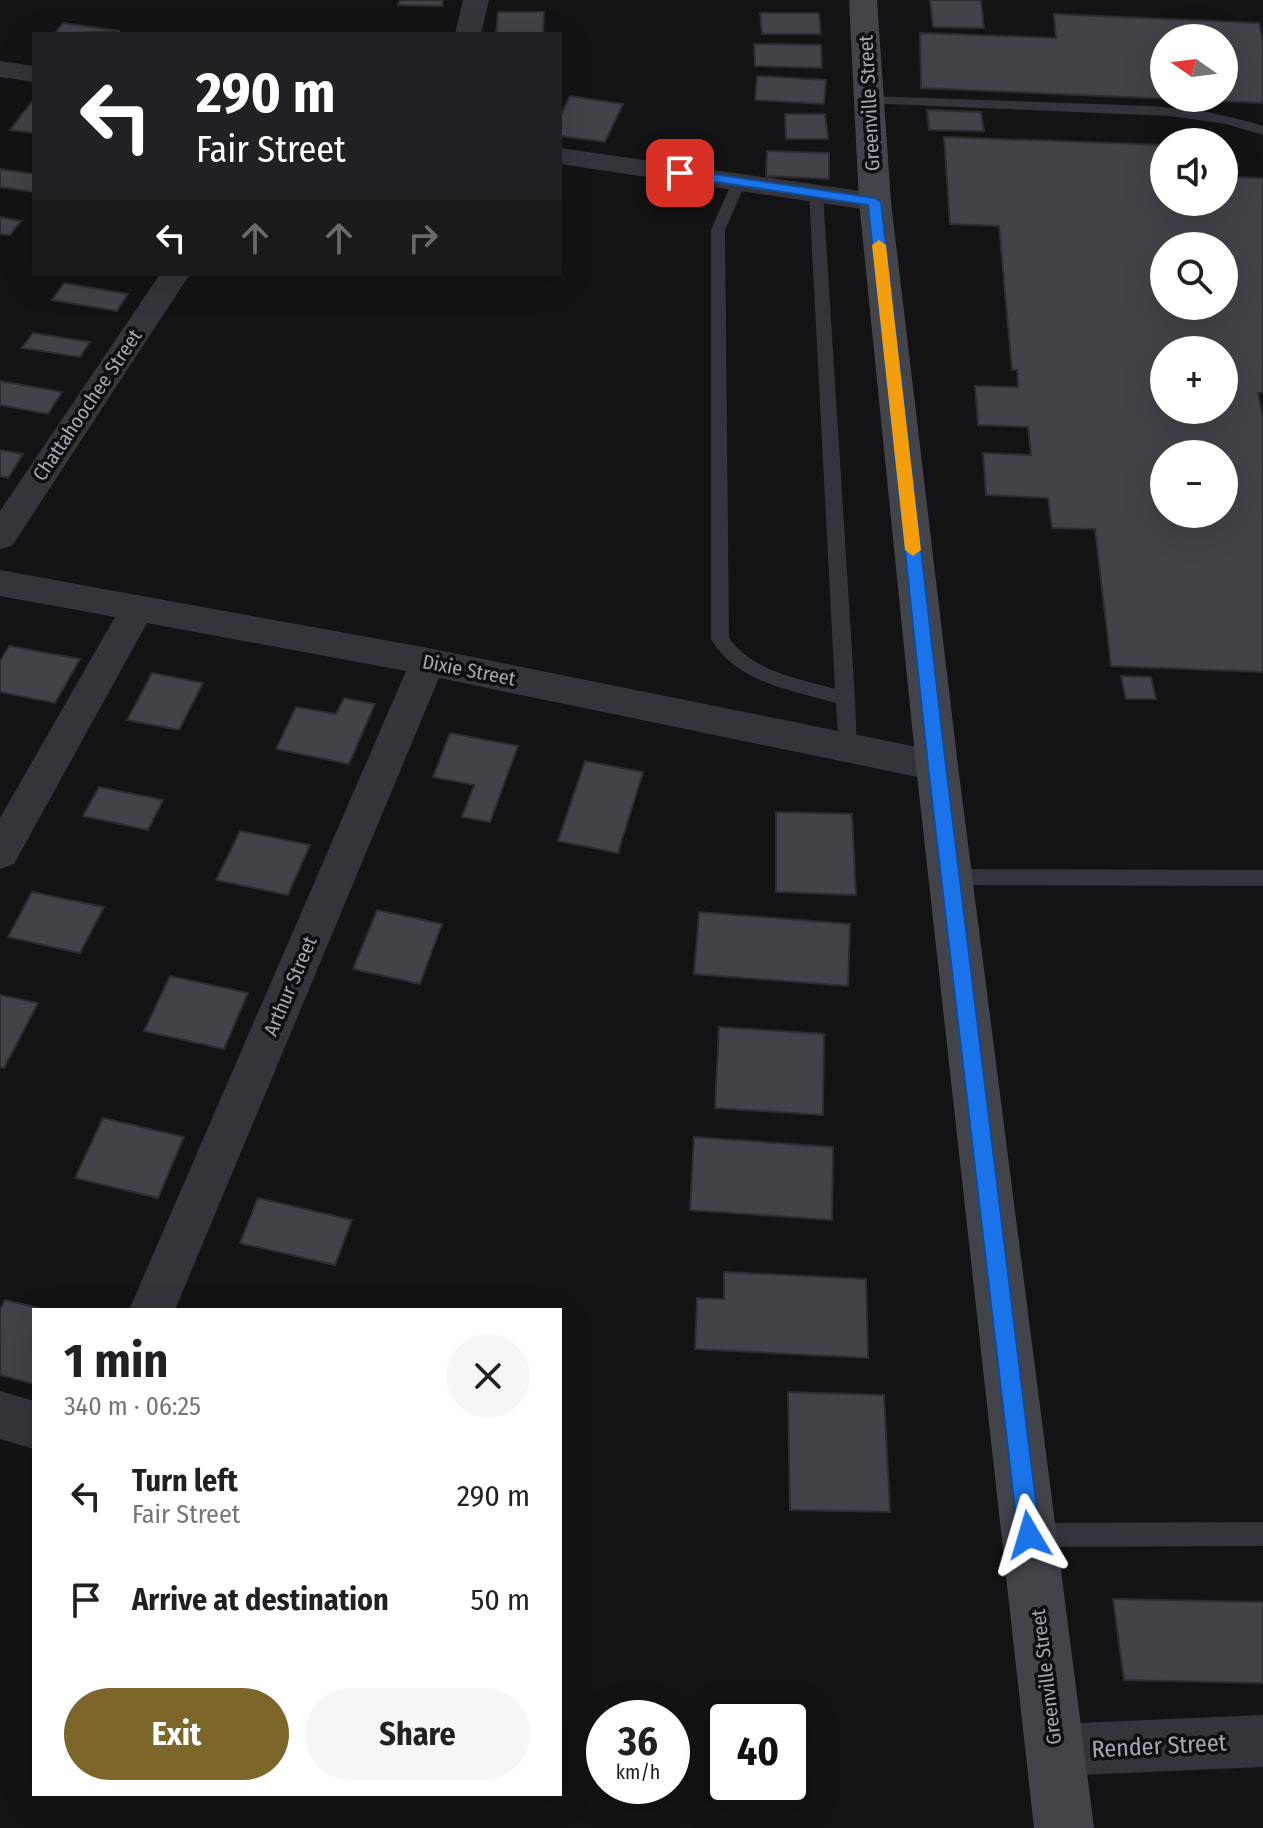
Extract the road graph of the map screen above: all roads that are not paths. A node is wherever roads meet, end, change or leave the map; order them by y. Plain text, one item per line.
1 (476, 0) edge
2 (863, 0) edge
3 (468, 32) edge
4 (869, 100) junction
5 (1263, 131) edge
6 (562, 156) edge
7 (739, 182) junction
8 (816, 193) junction
9 (875, 202) junction
10 (174, 276) edge
11 (0, 537) edge
12 (0, 583) edge
13 (138, 608) junction
14 (428, 662) junction
15 (846, 699) junction
16 (848, 748) junction
17 (937, 766) junction
18 (0, 853) edge
19 (950, 877) junction
20 (1263, 878) edge
21 (153, 1308) edge
22 (0, 1415) edge
23 (32, 1424) edge
24 (1263, 1534) edge
25 (1029, 1535) junction
26 (1263, 1741) edge
27 (1055, 1750) junction
28 (1064, 1828) edge

1 - 3 street
2 - 4 street, Greenville Street
4 - 5 lane
4 - 9 street, Greenville Street
6 - 7 street
7 - 8 street
7 - 15 lane
8 - 9 street
8 - 15 lane
9 - 17 street, Greenville Street
10 - 11 street, Chattahoochee Street
12 - 13 street, Dixie Street
13 - 14 street, Dixie Street
13 - 18 street
14 - 16 street, Dixie Street
14 - 21 street, Arthur Street
15 - 16 lane
16 - 17 street, Dixie Street
17 - 19 street, Greenville Street
19 - 20 lane
19 - 25 street, Greenville Street
22 - 23 street
24 - 25 lane
25 - 27 street, Greenville Street
26 - 27 street, Render Street
27 - 28 street, Greenville Street

